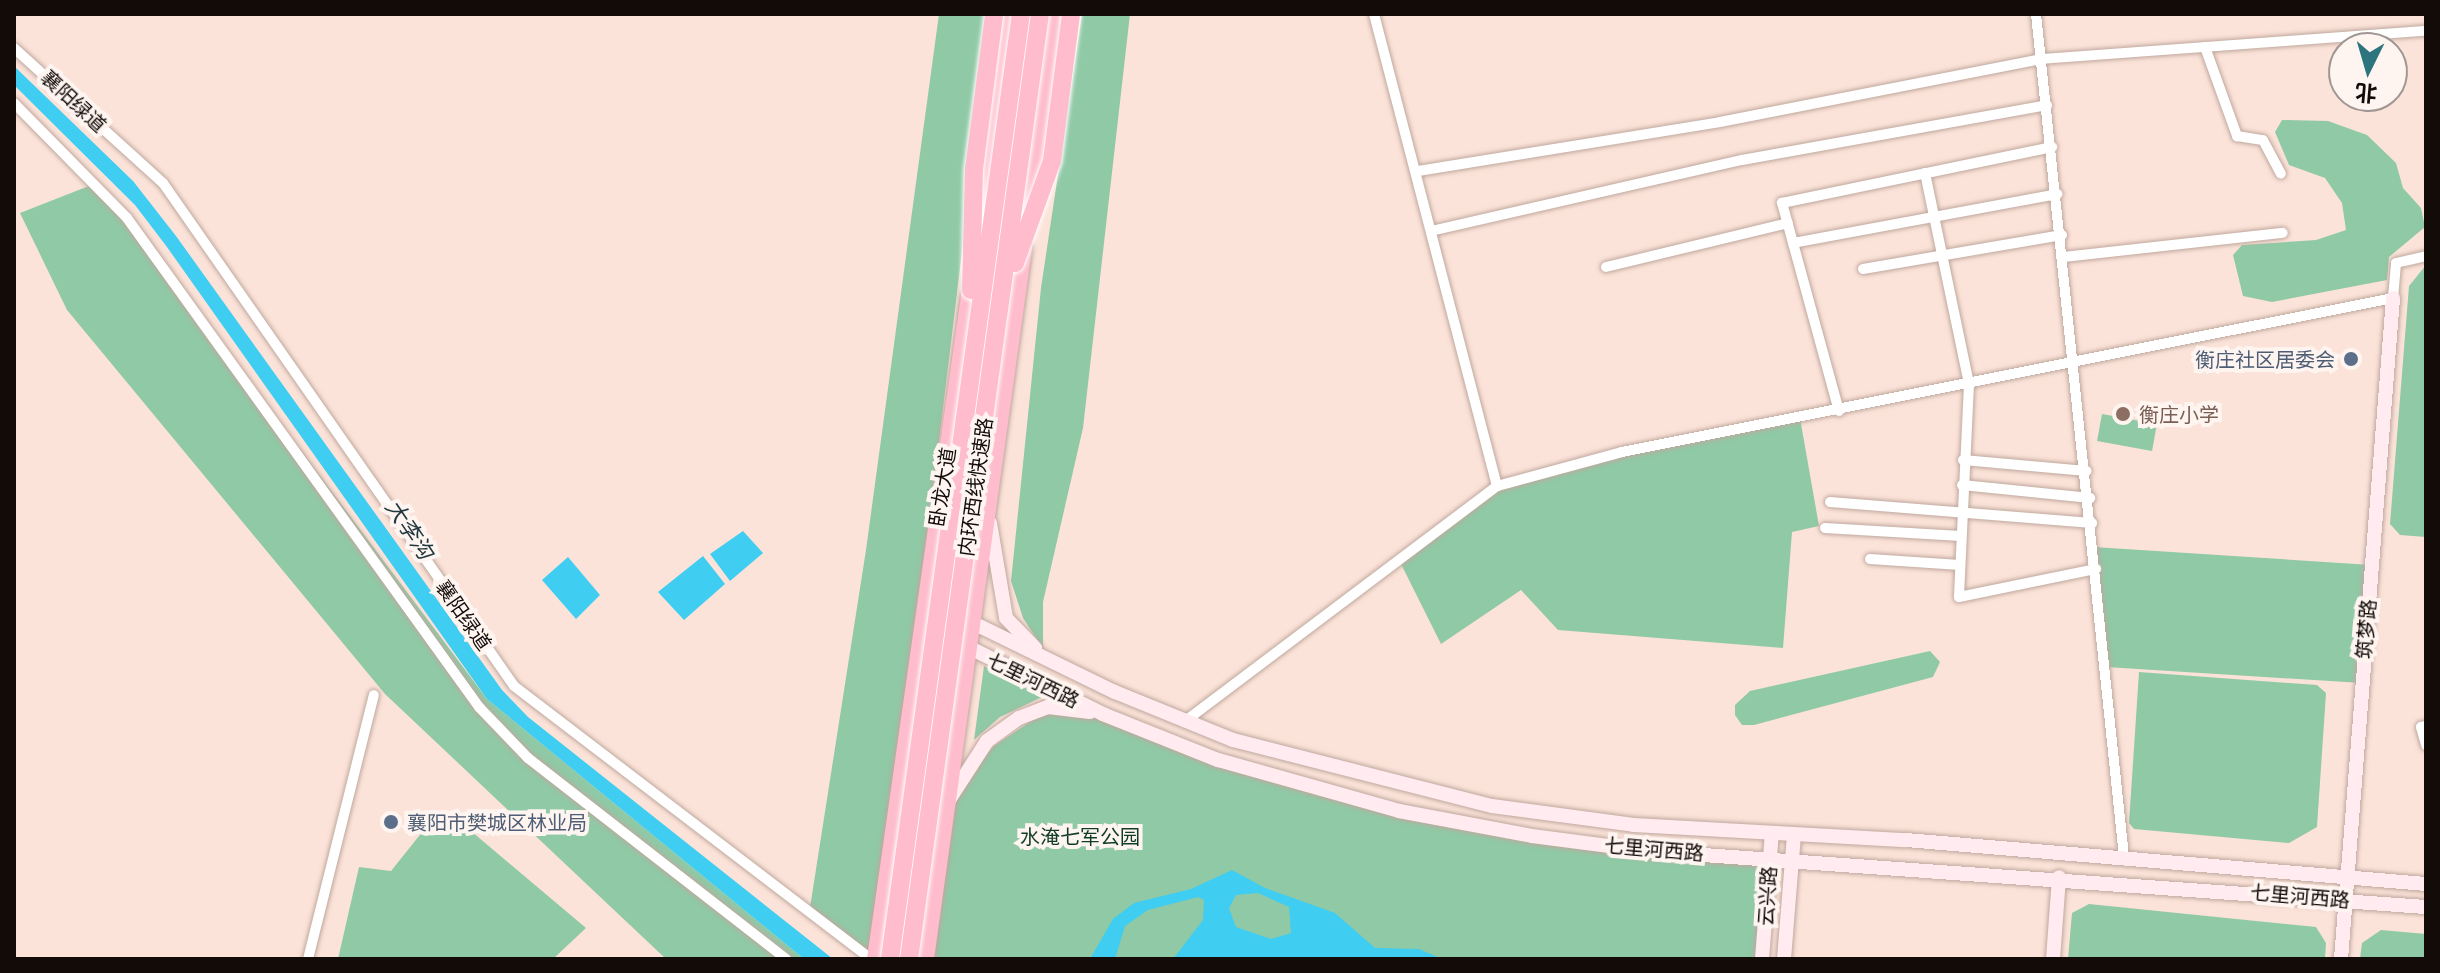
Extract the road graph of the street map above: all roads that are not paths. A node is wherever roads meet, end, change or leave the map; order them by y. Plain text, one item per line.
1 (994, 14) edge
2 (1005, 14) edge
3 (1021, 14) edge
4 (1040, 14) edge
5 (1054, 14) edge
6 (1071, 14) edge
7 (1374, 14) edge
8 (2036, 14) edge
9 (2426, 31) edge
10 (2205, 47) junction
11 (14, 48) edge
12 (2041, 59) junction
13 (14, 103) edge
14 (2047, 105) junction
15 (2052, 147) junction
16 (1418, 171) junction
17 (1925, 173) junction
18 (2281, 174) dead end
19 (2057, 194) junction
20 (1934, 217) junction
21 (1788, 223) junction
22 (1431, 231) junction
23 (2283, 233) dead end
24 (2062, 235) junction
25 (1793, 243) junction
26 (1942, 256) junction
27 (2426, 256) edge
28 (2064, 257) junction
29 (1606, 267) dead end
30 (1863, 269) dead end
31 (2393, 298) junction
32 (1002, 300) junction
33 (2076, 361) junction
34 (969, 375) junction
35 (1969, 384) junction
36 (1839, 411) junction
37 (1963, 460) junction
38 (2087, 471) junction
39 (1962, 485) junction
40 (1497, 486) junction
41 (2090, 498) junction
42 (1830, 502) dead end
43 (1962, 511) junction
44 (989, 513) junction
45 (2092, 523) junction
46 (1825, 528) dead end
47 (1961, 536) junction
48 (1870, 559) dead end
49 (1960, 565) junction
50 (2096, 569) junction
51 (925, 600) junction
52 (921, 622) junction
53 (974, 624) junction
54 (970, 649) junction
55 (1076, 674) junction
56 (374, 695) dead end
57 (1103, 714) junction
58 (1184, 722) junction
59 (2426, 726) edge
60 (2426, 745) edge
61 (948, 801) junction
62 (1772, 833) junction
63 (1794, 834) junction
64 (1770, 857) junction
65 (2124, 857) junction
66 (1792, 858) junction
67 (2059, 877) junction
68 (2346, 878) junction
69 (2426, 884) edge
70 (2345, 899) junction
71 (2426, 907) edge
72 (308, 959) edge
73 (786, 959) edge
74 (874, 959) edge
75 (890, 959) edge
76 (909, 959) edge
77 (925, 959) edge
78 (1762, 959) edge
79 (1784, 959) edge
80 (2053, 959) edge
81 (2341, 959) edge

1 - 34 highway, bridge
2 - 51 highway, 卧龙大道
3 - 34 highway, 内环西线快速路, bridge
4 - 32 highway, 内环西线快速路, bridge
5 - 44 highway
6 - 32 highway, bridge
7 - 16 street
8 - 12 street
9 - 10 street
10 - 12 street
10 - 18 street
11 - 74 street, 襄阳绿道
12 - 14 street
12 - 16 street
13 - 73 street
14 - 15 street
14 - 22 street
15 - 17 street
15 - 19 street
16 - 22 street
17 - 20 street
17 - 21 street
19 - 20 street
19 - 24 street
20 - 25 street
20 - 26 street
21 - 25 street
21 - 29 street
22 - 40 street
23 - 28 street
24 - 26 street
24 - 28 street
25 - 36 street
26 - 30 street
26 - 35 street
27 - 31 street
28 - 33 street
31 - 33 street
31 - 68 street, 筑梦路
32 - 76 highway, 内环西线快速路, bridge
33 - 35 street
33 - 38 street
34 - 75 highway, 内环西线快速路, bridge
35 - 36 street
35 - 37 street
36 - 40 street
37 - 38 street
37 - 39 street
38 - 41 street
39 - 41 street
39 - 43 street
40 - 58 street
41 - 45 street
42 - 43 street
43 - 45 street
43 - 47 street
44 - 53 highway
44 - 55 street
45 - 50 street
46 - 47 street
47 - 49 street
48 - 49 street
49 - 50 street
50 - 65 street
51 - 52 highway, 卧龙大道
51 - 53 street, 七里河西路
52 - 54 street, 七里河西路
52 - 74 highway, 卧龙大道
53 - 54 highway
53 - 55 street, 七里河西路
54 - 57 street, 七里河西路
54 - 61 highway
55 - 58 street, 七里河西路
56 - 72 street
57 - 61 street
57 - 64 street, 七里河西路
58 - 62 street, 七里河西路
59 - 60 street
61 - 77 highway
62 - 63 street, 七里河西路
62 - 64 street, 云兴路
63 - 65 street, 七里河西路
63 - 66 street, 云兴路
64 - 66 street, 七里河西路
64 - 78 street, 云兴路
65 - 68 street, 七里河西路
66 - 67 street, 七里河西路
66 - 79 street, 云兴路
67 - 70 street, 七里河西路
67 - 80 street
68 - 69 street, 七里河西路
68 - 70 street, 筑梦路
70 - 71 street, 七里河西路
70 - 81 street, 筑梦路

